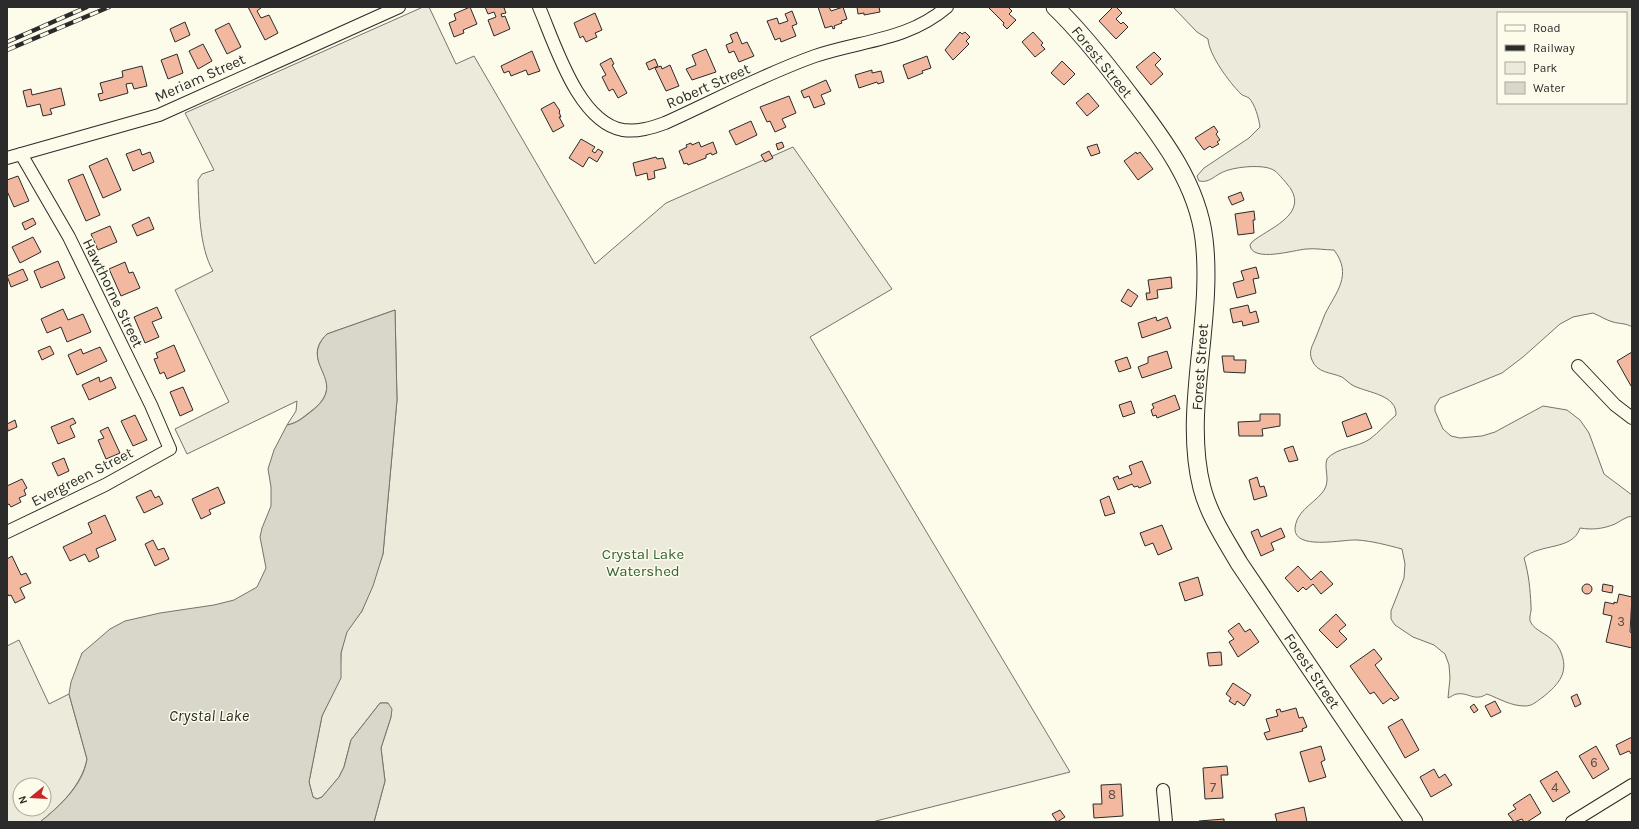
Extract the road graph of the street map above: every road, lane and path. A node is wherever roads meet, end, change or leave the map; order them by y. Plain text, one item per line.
1 (399, 7) edge
2 (539, 7) edge
3 (947, 7) edge
4 (1055, 7) edge
5 (21, 154) junction
6 (7, 158) edge
7 (1578, 366) dead end
8 (1632, 418) edge
9 (170, 449) joint
10 (7, 532) edge
11 (1632, 785) edge
12 (1163, 790) dead end
13 (1166, 822) edge
14 (1414, 822) edge
15 (1572, 822) edge

1 - 5 street, Meriam Street
2 - 3 street, Robert Street
4 - 14 main road, Forest Street
5 - 6 street, Meriam Street
5 - 9 street, Hawthorne Street
7 - 8 street
9 - 10 street, Evergreen Street
11 - 15 street
12 - 13 street

